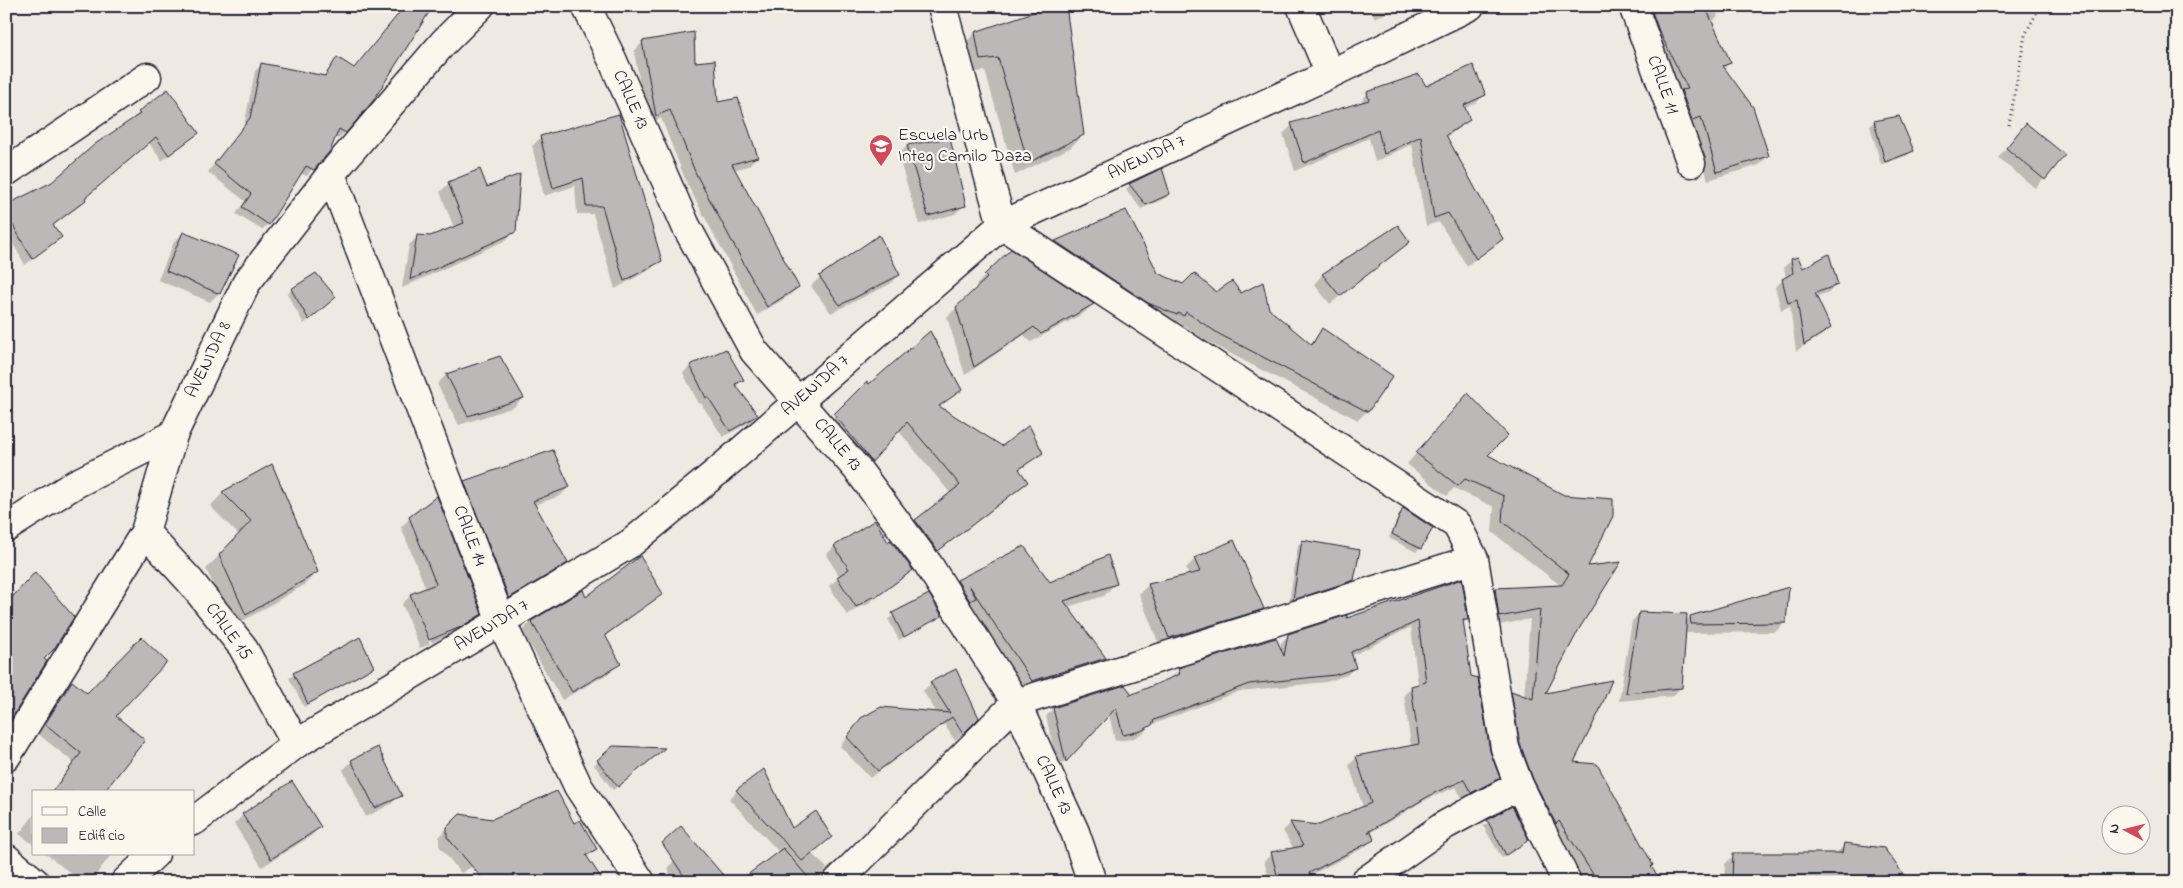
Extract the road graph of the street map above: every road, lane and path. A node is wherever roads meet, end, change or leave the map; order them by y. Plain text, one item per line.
1 (480, 6) edge
2 (586, 6) edge
3 (942, 6) edge
4 (1301, 6) edge
5 (1470, 6) edge
6 (1633, 6) edge
7 (2040, 6) edge
8 (1330, 74) junction
9 (146, 77) dead end
10 (2008, 125) dead end
11 (1691, 163) dead end
12 (6, 172) edge
13 (331, 174) junction
14 (1002, 225) junction
15 (799, 400) junction
16 (173, 435) junction
17 (6, 528) edge
18 (145, 532) junction
19 (1474, 559) junction
20 (501, 621) junction
21 (1016, 703) junction
22 (296, 744) junction
23 (6, 757) edge
24 (1519, 785) junction
25 (195, 821) edge
26 (153, 856) edge
27 (6, 858) edge
28 (35, 882) edge
29 (125, 882) edge
30 (641, 882) edge
31 (837, 882) edge
32 (1092, 882) edge
33 (1364, 882) edge
34 (1567, 882) edge

1 - 13 street, AVENIDA 8
2 - 15 street, CALLE 13
3 - 14 street
4 - 8 street
5 - 8 street, AVENIDA 7
6 - 11 street, CALLE 11
7 - 10 path
8 - 14 street, AVENIDA 7
9 - 12 street
13 - 16 street, AVENIDA 8
13 - 20 street, CALLE 14
14 - 15 street, AVENIDA 7
14 - 19 street
15 - 20 street, AVENIDA 7
15 - 21 street, CALLE 13
16 - 17 street
16 - 18 street, AVENIDA 8
18 - 22 street, CALLE 15
18 - 23 street, AVENIDA 8
19 - 21 street
19 - 24 street
20 - 22 street, AVENIDA 7
20 - 30 street, CALLE 14
21 - 31 street
21 - 32 street, CALLE 13
22 - 25 street, AVENIDA 7
24 - 33 street
24 - 34 street
26 - 29 street
27 - 28 street

